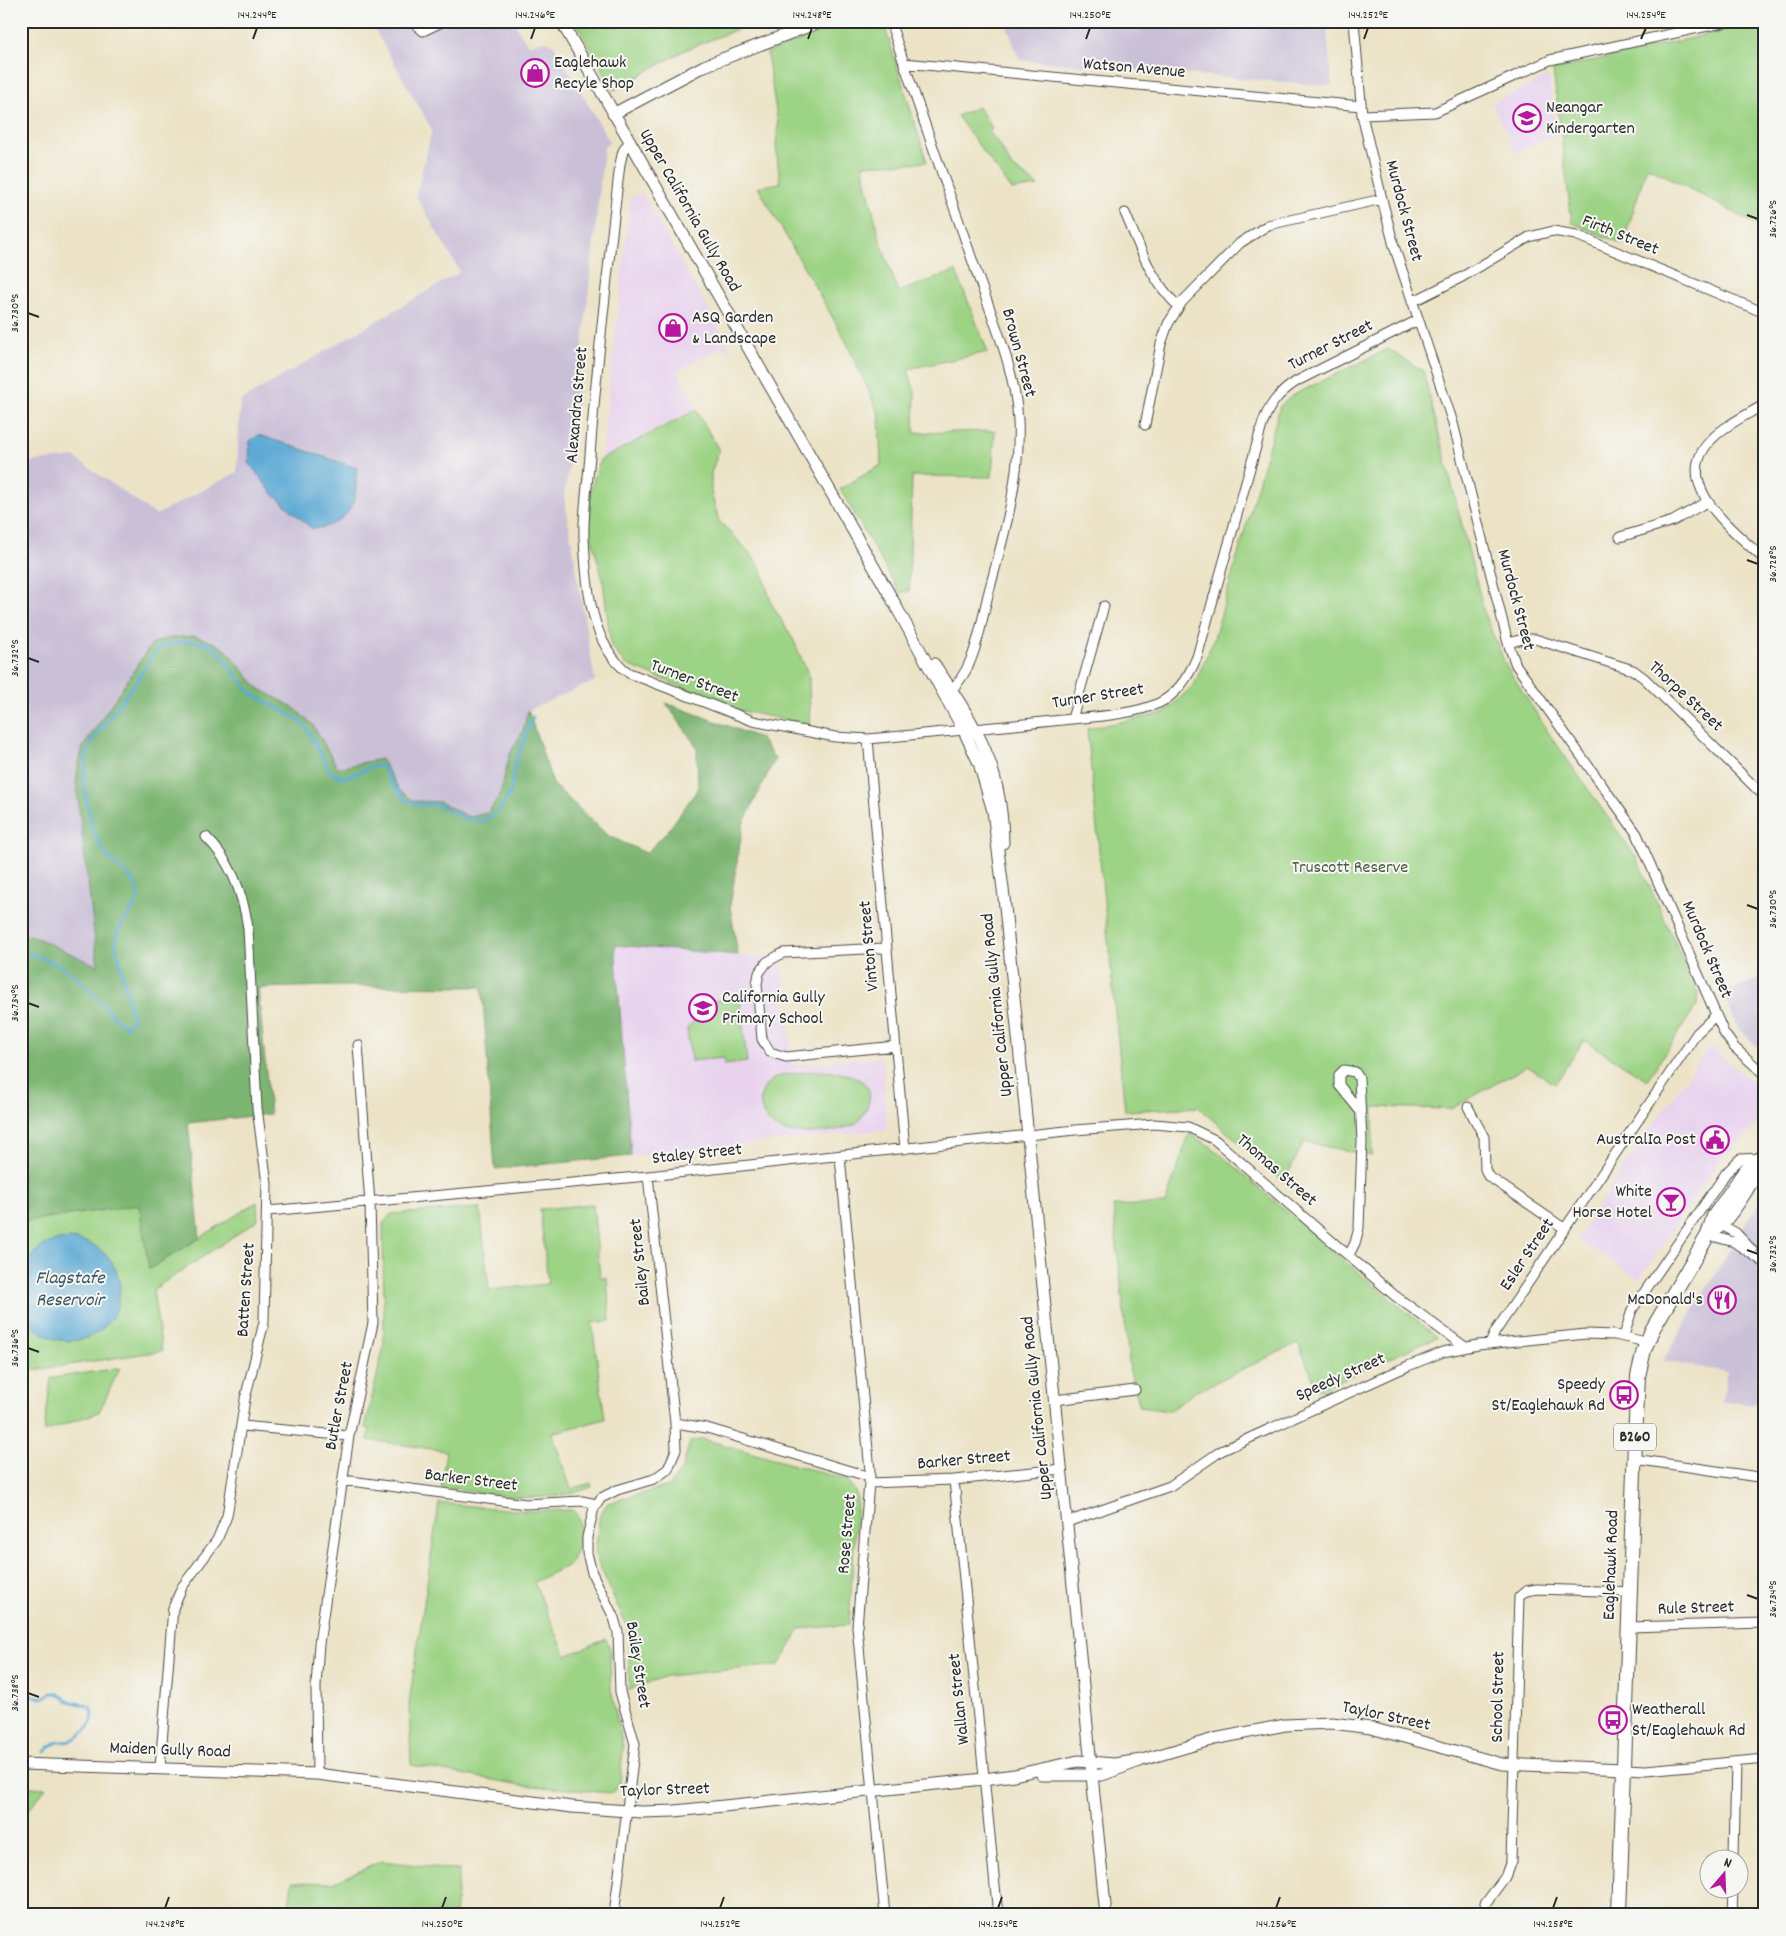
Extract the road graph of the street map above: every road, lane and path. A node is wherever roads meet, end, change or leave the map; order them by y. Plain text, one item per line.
1 (412, 21) edge
2 (444, 21) edge
3 (561, 21) edge
4 (822, 21) edge
5 (890, 21) edge
6 (1354, 21) edge
7 (1732, 21) edge
8 (904, 63) junction
9 (1361, 111) junction
10 (613, 114) junction
11 (629, 142) junction
12 (1382, 199) junction
13 (1125, 212) dead end
14 (1412, 302) junction
15 (1179, 307) junction
16 (1765, 313) edge
17 (1418, 320) junction
18 (1765, 404) edge
19 (1145, 425) dead end
20 (1707, 502) junction
21 (1620, 537) dead end
22 (1765, 560) edge
23 (1104, 606) dead end
24 (1508, 643) junction
25 (620, 667) joint
26 (948, 692) junction
27 (1072, 719) junction
28 (976, 729) junction
29 (964, 731) junction
30 (868, 738) junction
31 (1765, 797) edge
32 (206, 837) dead end
33 (1004, 897) junction
34 (886, 948) junction
35 (1716, 1015) junction
36 (358, 1045) dead end
37 (896, 1046) junction
38 (1765, 1075) edge
39 (1468, 1107) dead end
40 (1360, 1111) dead end
41 (1028, 1136) junction
42 (905, 1149) junction
43 (1763, 1156) edge
44 (840, 1157) junction
45 (648, 1176) junction
46 (370, 1203) junction
47 (268, 1212) junction
48 (1714, 1227) junction
49 (1565, 1229) junction
50 (1349, 1255) junction
51 (1762, 1260) edge
52 (1624, 1336) junction
53 (1646, 1342) junction
54 (1490, 1344) junction
55 (1465, 1347) junction
56 (1135, 1390) dead end
57 (1055, 1400) junction
58 (675, 1424) junction
59 (243, 1426) junction
60 (349, 1436) junction
61 (1634, 1459) junction
62 (1062, 1469) junction
63 (1765, 1478) edge
64 (343, 1480) junction
65 (869, 1480) junction
66 (954, 1480) junction
67 (596, 1504) junction
68 (1067, 1522) junction
69 (1630, 1592) junction
70 (1765, 1623) edge
71 (1629, 1628) junction
72 (1765, 1759) edge
73 (1142, 1760) junction
74 (1091, 1762) junction
75 (1736, 1762) junction
76 (21, 1764) edge
77 (1514, 1765) junction
78 (160, 1768) junction
79 (1625, 1769) junction
80 (317, 1774) junction
81 (1014, 1775) junction
82 (1092, 1776) junction
83 (984, 1779) junction
84 (874, 1791) junction
85 (627, 1812) junction
86 (1734, 1848) edge
87 (1733, 1898) edge
88 (1485, 1904) dead end
89 (614, 1915) edge
90 (885, 1915) edge
91 (998, 1915) edge
92 (1106, 1915) edge
93 (1619, 1915) edge
94 (1732, 1915) edge

1 - 2 street
3 - 10 street, Upper California Gully Road
4 - 10 street
5 - 8 street, Brown Street
6 - 9 street, Murdock Street
7 - 9 street, Watson Avenue
8 - 9 street, Watson Avenue
8 - 26 street, Brown Street
9 - 12 street, Murdock Street
10 - 11 street, Upper California Gully Road
11 - 25 street, Alexandra Street
11 - 26 street, Upper California Gully Road
12 - 14 street, Murdock Street
12 - 15 street
13 - 15 street
14 - 16 street, Firth Street
14 - 17 street, Murdock Street
15 - 19 street
17 - 24 street, Murdock Street
17 - 27 street, Turner Street
18 - 20 street
20 - 21 street
20 - 22 street
23 - 27 street
24 - 31 street, Thorpe Street
24 - 35 street, Murdock Street
25 - 30 street, Turner Street
26 - 28 street, Upper California Gully Road
26 - 29 street, Upper California Gully Road
27 - 28 street, Turner Street
28 - 29 street, Turner Street
28 - 33 street, Upper California Gully Road
29 - 30 street, Turner Street
29 - 33 street, Upper California Gully Road
30 - 34 street, Vinton Street
32 - 47 street, Batten Street
33 - 41 street, Upper California Gully Road
34 - 37 street, Vinton Street
34 - 37 street
35 - 38 street, Murdock Street
35 - 49 street, Esler Street
36 - 46 street, Butler Street
37 - 42 street, Vinton Street
39 - 49 street
40 - 50 street
41 - 42 street, Staley Street
41 - 50 street, Thomas Street
41 - 57 street, Upper California Gully Road
42 - 44 street, Staley Street
43 - 48 main road, Eaglehawk Road / B260
43 - 52 street, Eaglehawk Road
44 - 45 street, Staley Street
44 - 65 street, Rose Street
45 - 46 street, Staley Street
45 - 58 street, Bailey Street
46 - 47 street, Staley Street
46 - 60 street, Butler Street
47 - 59 street, Batten Street
48 - 51 street
48 - 51 street
48 - 53 main road, Eaglehawk Road / B260
49 - 54 street, Esler Street
50 - 55 street, Thomas Street
52 - 53 street, Speedy Street
52 - 54 street, Speedy Street
53 - 61 main road, Eaglehawk Road / B260
54 - 55 street, Speedy Street
55 - 68 street, Speedy Street
56 - 57 street
57 - 62 street, Upper California Gully Road
58 - 65 street, Barker Street
58 - 67 street, Bailey Street
59 - 60 street
59 - 78 street, Batten Street
60 - 64 street, Butler Street
61 - 63 street
61 - 69 main road, Eaglehawk Road / B260
62 - 66 street, Barker Street
62 - 68 street, Upper California Gully Road
64 - 67 street, Barker Street
64 - 80 street, Butler Street
65 - 66 street, Barker Street
65 - 84 street, Rose Street
66 - 83 street, Wallan Street
67 - 85 street, Bailey Street
68 - 74 street, Upper California Gully Road
69 - 71 main road, Eaglehawk Road / B260
69 - 77 street, School Street
70 - 71 street, Rule Street
71 - 79 main road, Eaglehawk Road / B260
72 - 75 street
73 - 74 street, Taylor Street
73 - 77 street, Taylor Street
73 - 82 street, Taylor Street
74 - 81 street, Taylor Street
74 - 82 street, Upper California Gully Road
75 - 79 street
75 - 86 street
76 - 78 street, Maiden Gully Road
77 - 79 street, Taylor Street
77 - 88 street, School Street
78 - 80 street, Maiden Gully Road
79 - 93 main road, Eaglehawk Road / B260
80 - 85 street, Taylor Street
81 - 82 street, Taylor Street
81 - 83 street, Taylor Street
82 - 92 street, Upper California Gully Road
83 - 84 street, Taylor Street
83 - 91 street, Wallan Street
84 - 85 street, Taylor Street
84 - 90 street, Rose Street
85 - 89 street, Bailey Street
87 - 94 street

